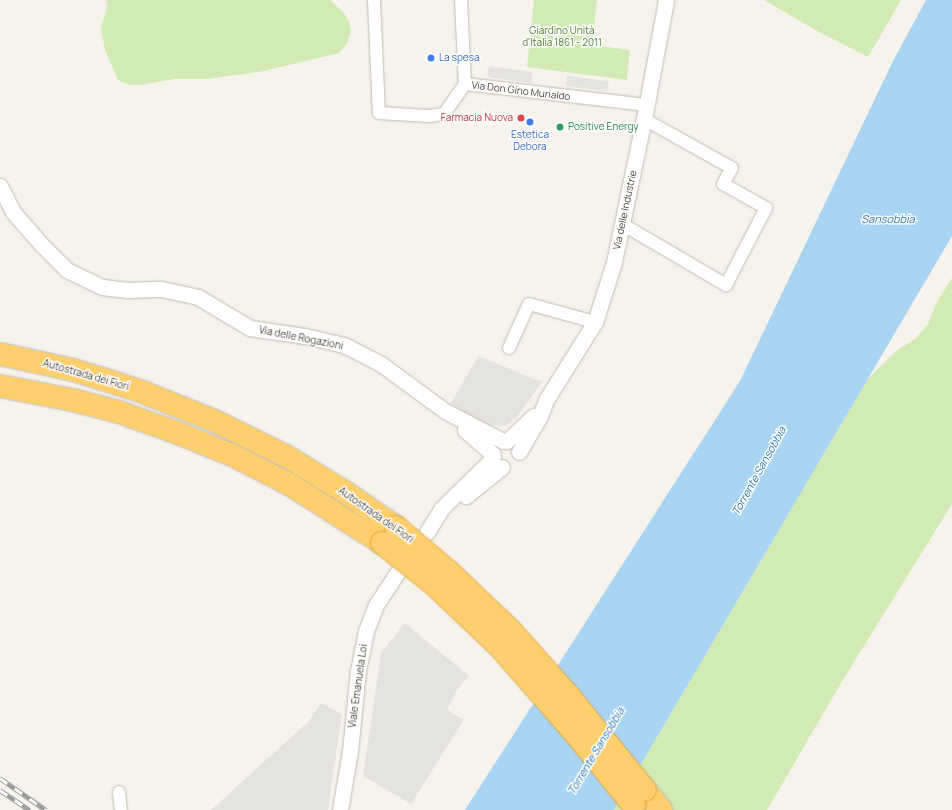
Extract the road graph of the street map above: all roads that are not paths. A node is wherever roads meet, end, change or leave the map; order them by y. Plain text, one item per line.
1 (374, 0) edge
2 (461, 0) edge
3 (666, 0) edge
4 (465, 84) junction
5 (645, 112) junction
6 (0, 186) edge
7 (622, 224) junction
8 (595, 322) junction
9 (509, 348) dead end
10 (0, 354) edge
11 (0, 386) edge
12 (544, 405) junction
13 (445, 411) junction
14 (505, 441) junction
15 (519, 452) junction
16 (496, 459) junction
17 (430, 528) dead end
18 (389, 535) junction
19 (399, 570) dead end
20 (119, 792) dead end
21 (121, 810) edge
22 (340, 810) edge
23 (637, 810) edge
24 (661, 810) edge

1 - 4 street, Via Don Gino Murialdo
2 - 4 street
3 - 5 street, Via delle Industrie
4 - 5 street, Via Don Gino Murialdo
5 - 7 street, Via delle Industrie
5 - 7 street
6 - 13 street, Via delle Rogazioni
7 - 8 street, Via delle Industrie
8 - 9 street
8 - 12 street, Via delle Industrie
10 - 18 highway, Autostrada dei Fiori
11 - 18 highway, Autostrada dei Fiori
12 - 14 street, Via delle Industrie
12 - 15 street, Via delle Industrie
13 - 14 street, Via delle Rogazioni
13 - 16 street, Via delle Rogazioni
14 - 15 street
14 - 16 street, Via delle Industrie
15 - 16 street, Via delle Industrie
16 - 17 street
18 - 23 highway, Autostrada dei Fiori, bridge
18 - 24 highway, Autostrada dei Fiori, bridge
19 - 22 street, Viale Emanuela Loi
20 - 21 street

